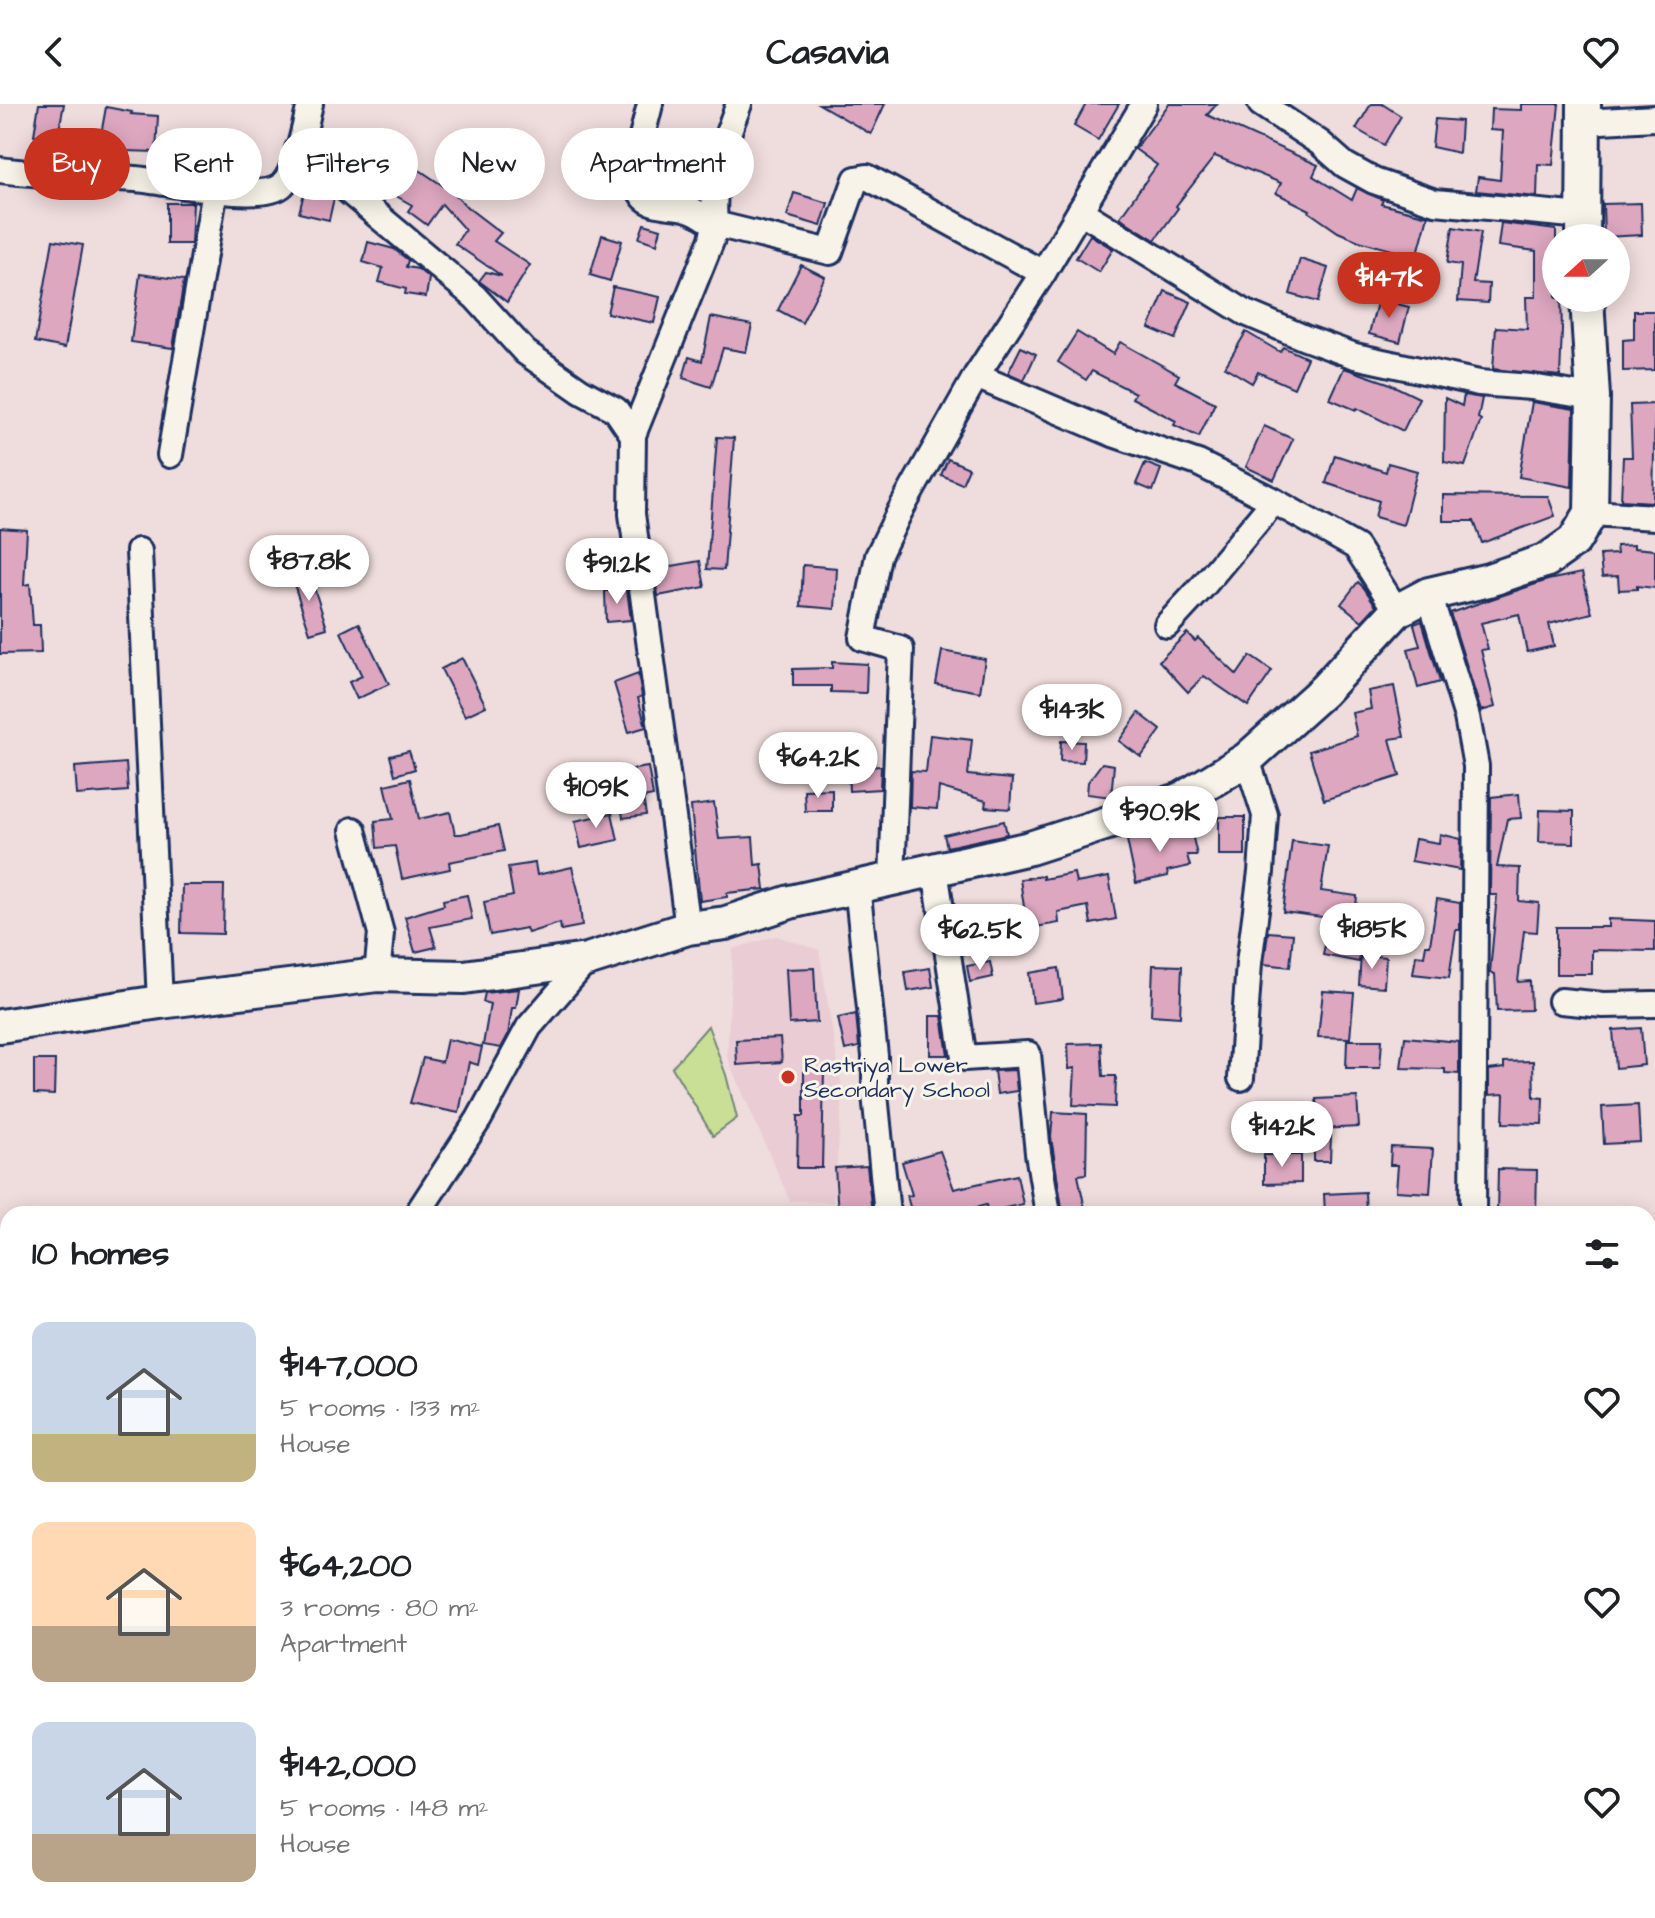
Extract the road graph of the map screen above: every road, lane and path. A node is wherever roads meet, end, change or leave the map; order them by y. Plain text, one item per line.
1 (310, 104) edge
2 (650, 104) edge
3 (739, 104) edge
4 (1261, 104) edge
5 (1137, 107) edge
6 (1583, 113) edge
7 (1655, 118) edge
8 (304, 128) edge
9 (0, 170) edge
10 (146, 180) edge
11 (213, 200) edge
12 (359, 200) edge
13 (1080, 211) junction
14 (715, 224) junction
15 (1565, 224) edge
16 (1583, 224) edge
17 (1043, 273) junction
18 (1588, 312) edge
19 (976, 376) junction
20 (1593, 397) junction
21 (633, 435) junction
22 (170, 455) dead end
23 (1274, 501) junction
24 (1591, 513) junction
25 (1655, 517) edge
26 (139, 551) dead end
27 (1429, 594) junction
28 (1397, 611) junction
29 (1167, 625) dead end
30 (1247, 759) junction
31 (353, 830) dead end
32 (935, 870) junction
33 (892, 879) junction
34 (857, 885) junction
35 (688, 928) junction
36 (587, 960) junction
37 (377, 975) junction
38 (1561, 1001) dead end
39 (160, 1002) junction
40 (1655, 1004) edge
41 (0, 1026) edge
42 (1241, 1078) dead end
43 (422, 1206) edge
44 (886, 1206) edge
45 (1047, 1206) edge
46 (1473, 1206) edge

1 - 8 street
2 - 14 street
3 - 14 street
4 - 15 street
5 - 13 street
6 - 7 street
6 - 16 street
9 - 10 street
11 - 22 street
12 - 21 street
13 - 17 street
13 - 20 street
14 - 17 street
14 - 21 street
17 - 19 street
18 - 20 street
19 - 23 street
19 - 33 street
20 - 24 street
21 - 35 street
23 - 28 street
23 - 29 street
24 - 25 street
24 - 27 street
26 - 39 street
27 - 28 street
27 - 46 street
28 - 30 street
30 - 32 street
30 - 42 street
31 - 37 street
32 - 33 street
32 - 45 street
33 - 34 street
34 - 35 street
34 - 44 street
35 - 36 street
36 - 37 street
36 - 43 street
37 - 39 street
38 - 40 street
39 - 41 street

